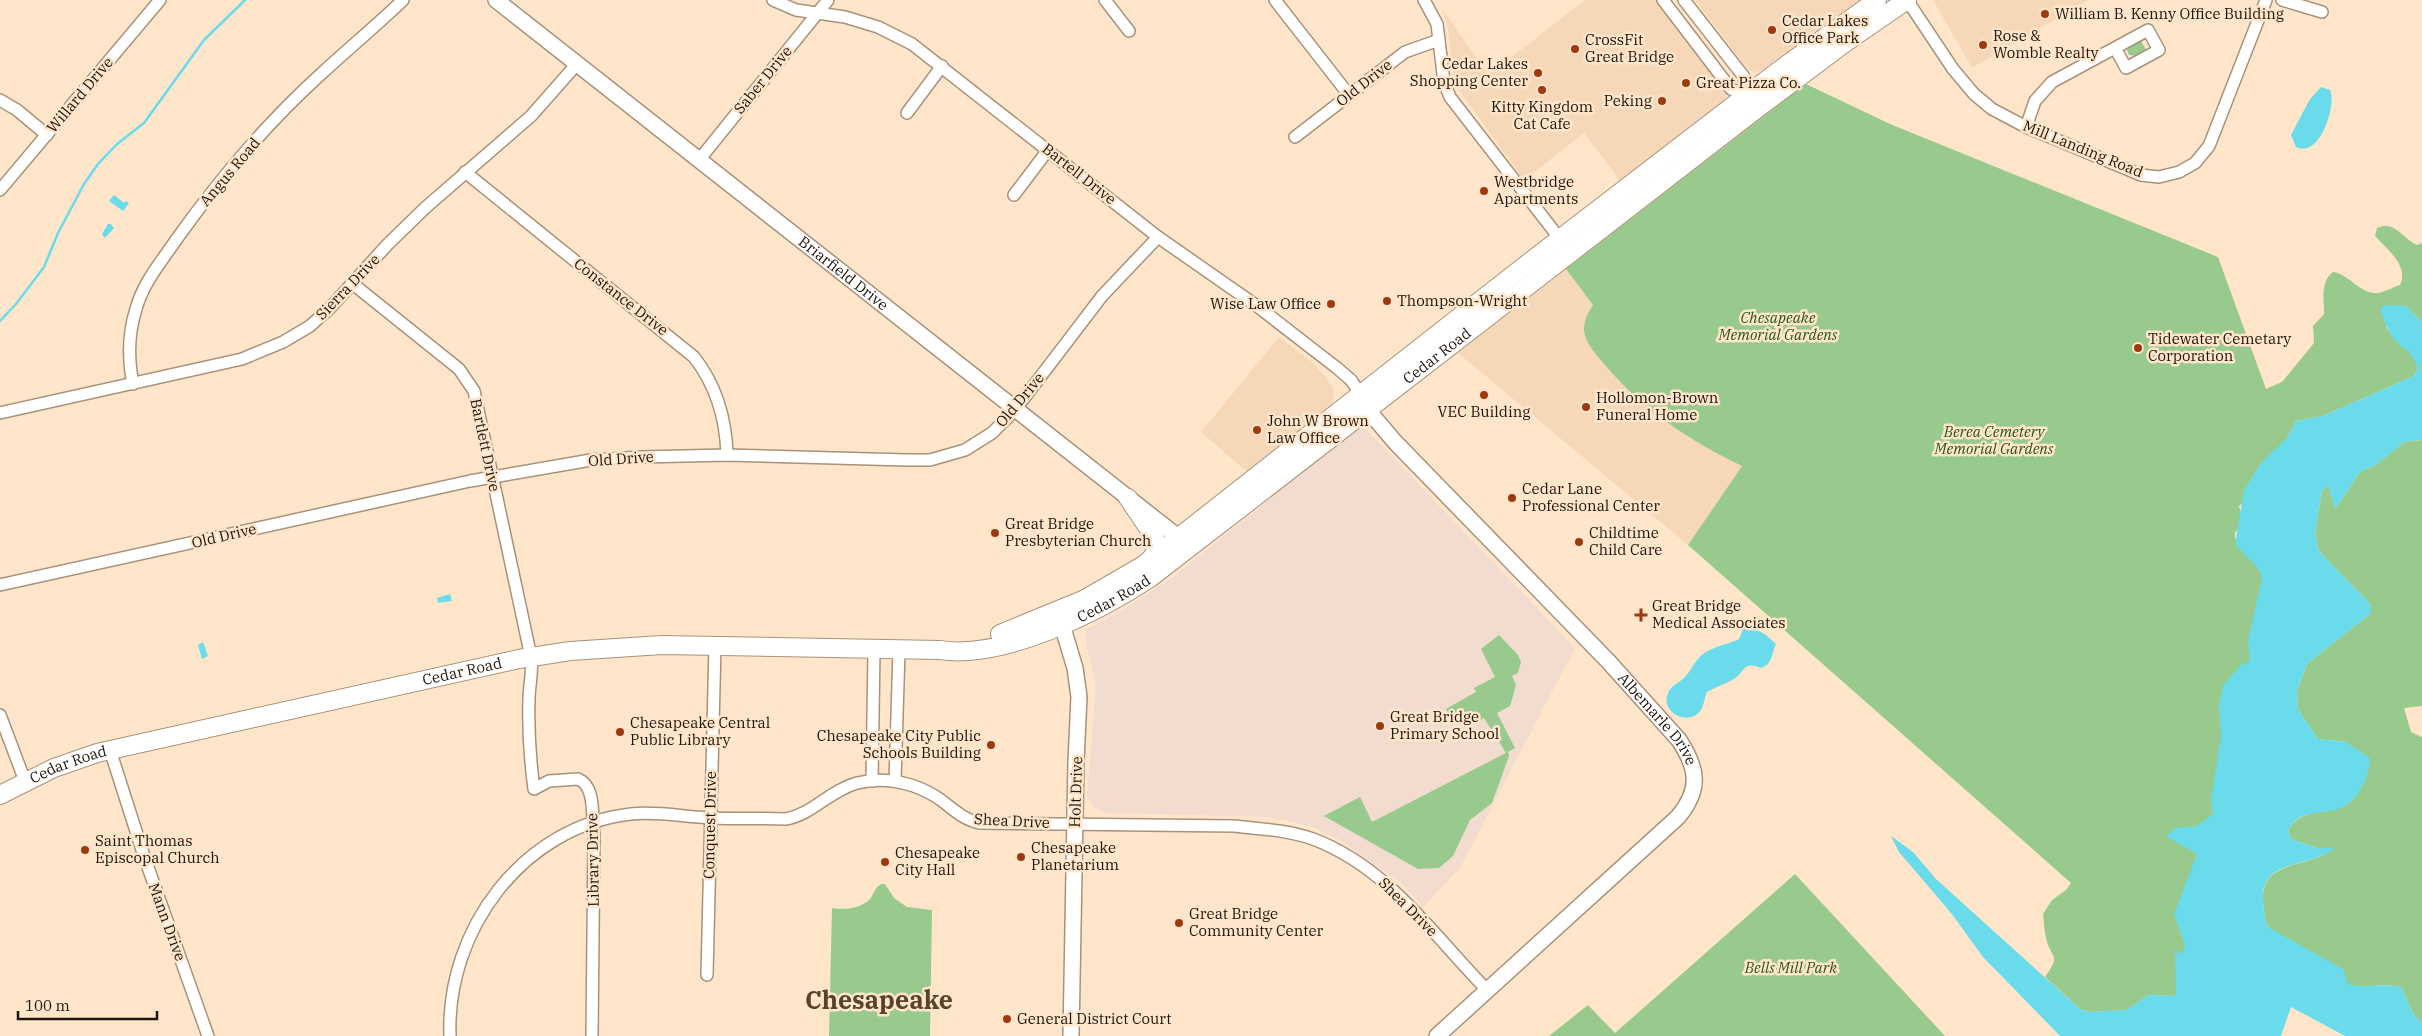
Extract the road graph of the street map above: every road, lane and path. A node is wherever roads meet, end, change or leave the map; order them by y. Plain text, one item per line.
1 (160, 0) edge
2 (403, 0) edge
3 (496, 0) edge
4 (773, 0) edge
5 (828, 0) edge
6 (1105, 0) edge
7 (1275, 0) edge
8 (1424, 0) edge
9 (1663, 0) edge
10 (1684, 0) edge
11 (1877, 0) edge
12 (1907, 0) edge
13 (2266, 0) edge
14 (2282, 0) edge
15 (2322, 12) dead end
16 (818, 13) junction
17 (1129, 31) dead end
18 (1439, 40) junction
19 (2114, 48) dead end
20 (576, 65) junction
21 (942, 66) junction
22 (1784, 88) junction
23 (1349, 95) junction
24 (1747, 96) junction
25 (0, 100) edge
26 (907, 113) dead end
27 (2026, 127) junction
28 (47, 135) junction
29 (1296, 137) dead end
30 (1048, 150) junction
31 (699, 160) junction
32 (465, 172) junction
33 (0, 190) edge
34 (1648, 193) junction
35 (1014, 195) dead end
36 (1158, 237) junction
37 (1560, 239) junction
38 (1564, 258) junction
39 (353, 284) junction
40 (133, 384) junction
41 (1364, 402) junction
42 (1015, 410) junction
43 (0, 412) edge
44 (727, 456) junction
45 (492, 476) junction
46 (1128, 498) junction
47 (1180, 545) junction
48 (1151, 559) junction
49 (0, 585) edge
50 (1060, 618) junction
51 (714, 645) junction
52 (874, 650) junction
53 (899, 650) junction
54 (531, 657) junction
55 (0, 715) edge
56 (110, 750) junction
57 (25, 781) junction
58 (872, 781) junction
59 (895, 781) junction
60 (0, 796) edge
61 (710, 818) junction
62 (592, 822) junction
63 (1074, 824) junction
64 (707, 972) dead end
65 (1488, 991) junction
66 (208, 1036) edge
67 (450, 1036) edge
68 (592, 1036) edge
69 (1071, 1036) edge
70 (1437, 1036) edge

1 - 28 street, Willard Drive
2 - 40 street, Angus Road
3 - 20 street, Briarfield Drive
4 - 16 street, Bartell Drive
5 - 16 street, Saber Drive
6 - 17 street
7 - 23 street
8 - 18 street
9 - 24 street
10 - 24 street
11 - 24 main road, Cedar Road
12 - 22 main road, Cedar Road
12 - 27 street, Mill Landing Road
13 - 27 street, Mill Landing Road
14 - 15 street
16 - 21 street, Bartell Drive
16 - 31 street, Saber Drive
18 - 23 street, Old Drive
18 - 37 street
19 - 27 street
20 - 31 street, Briarfield Drive
20 - 32 street, Sierra Drive
21 - 26 street
21 - 30 street, Bartell Drive
22 - 24 main road
22 - 34 main road, Cedar Road
23 - 29 street, Old Drive
24 - 34 main road
24 - 37 main road, Cedar Road
25 - 28 street
28 - 33 street, Willard Drive
30 - 35 street
30 - 36 street, Bartell Drive
31 - 42 street, Briarfield Drive
32 - 39 street, Sierra Drive
32 - 44 street, Constance Drive
34 - 38 main road, Cedar Road
36 - 41 street, Bartell Drive
36 - 42 street, Old Drive
37 - 38 street
37 - 41 main road, Cedar Road
38 - 41 main road, Cedar Road
39 - 40 street, Sierra Drive
39 - 45 street, Bartlett Drive
40 - 43 street, Sierra Drive
41 - 47 main road, Cedar Road
41 - 65 street, Albemarle Drive
42 - 44 street, Old Drive
42 - 46 street, Briarfield Drive
44 - 45 street, Old Drive
45 - 49 street, Old Drive
45 - 54 street, Bartlett Drive
46 - 47 street, Briarfield Drive
46 - 48 main road
47 - 48 main road, Cedar Road
47 - 50 main road, Cedar Road
48 - 50 main road, Cedar Road
50 - 53 main road, Cedar Road
50 - 63 street, Holt Drive
51 - 52 main road, Cedar Road
51 - 54 main road, Cedar Road
51 - 61 street, Conquest Drive
52 - 53 main road, Cedar Road
52 - 58 street
53 - 59 street
54 - 56 main road, Cedar Road
54 - 62 street, Library Drive
55 - 57 street
56 - 57 main road, Cedar Road
56 - 66 street, Mann Drive
57 - 60 main road, Cedar Road
58 - 59 street, Shea Drive
58 - 61 street, Shea Drive
59 - 63 street, Shea Drive
61 - 62 street, Shea Drive
61 - 64 street, Conquest Drive
62 - 67 street, Shea Drive
62 - 68 street, Library Drive
63 - 65 street, Shea Drive
63 - 69 street, Holt Drive
65 - 70 street, Albemarle Drive

